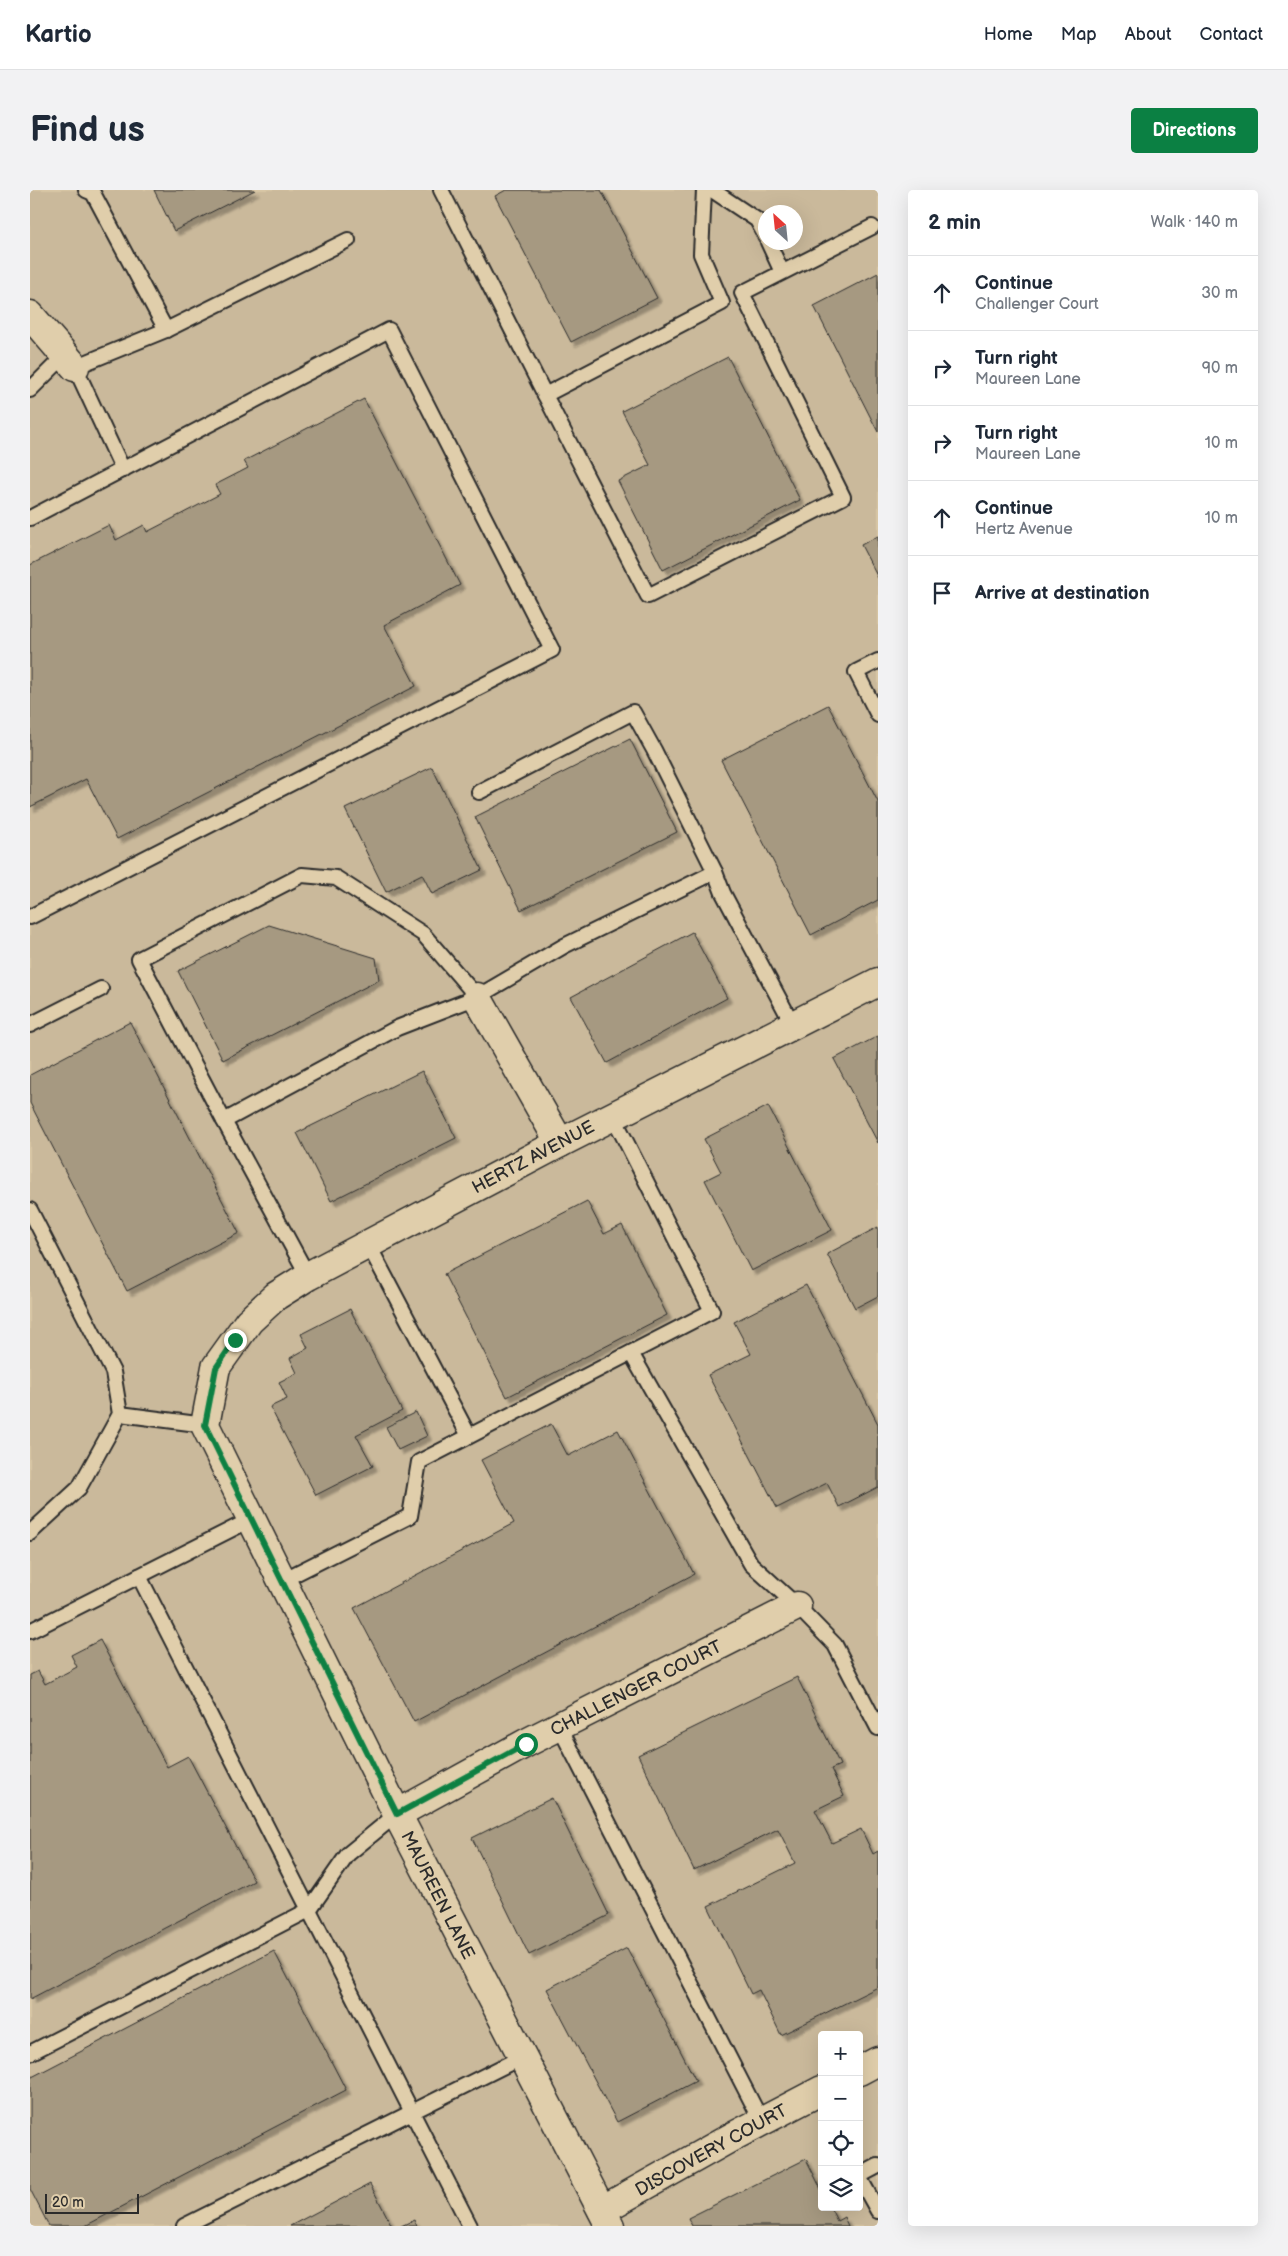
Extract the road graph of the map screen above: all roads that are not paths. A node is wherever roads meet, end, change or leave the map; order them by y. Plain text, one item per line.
1 (86, 190) edge
2 (441, 190) edge
3 (704, 190) edge
4 (712, 190) edge
5 (758, 222) edge
6 (872, 227) dead end
7 (348, 240) dead end
8 (772, 250) edge
9 (782, 272) junction
10 (742, 293) junction
11 (722, 303) junction
12 (30, 315) edge
13 (166, 330) junction
14 (70, 361) junction
15 (30, 390) edge
16 (545, 395) junction
17 (123, 470) junction
18 (30, 518) edge
19 (878, 661) edge
20 (878, 715) edge
21 (478, 792) dead end
22 (715, 872) junction
23 (30, 917) edge
24 (878, 982) edge
25 (101, 989) dead end
26 (477, 998) junction
27 (30, 1024) edge
28 (793, 1025) junction
29 (613, 1116) junction
30 (224, 1121) junction
31 (560, 1143) junction
32 (30, 1210) edge
33 (368, 1244) junction
34 (308, 1276) junction
35 (631, 1353) junction
36 (120, 1414) junction
37 (205, 1425) junction
38 (469, 1436) junction
39 (250, 1520) junction
40 (30, 1533) edge
41 (139, 1576) junction
42 (281, 1581) junction
43 (797, 1606) junction
44 (30, 1632) edge
45 (559, 1726) junction
46 (878, 1728) edge
47 (397, 1814) junction
48 (309, 1910) junction
49 (30, 2054) edge
50 (522, 2056) junction
51 (878, 2061) edge
52 (863, 2069) edge
53 (818, 2097) edge
54 (412, 2112) junction
55 (762, 2122) junction
56 (878, 2166) edge
57 (863, 2175) edge
58 (863, 2184) edge
59 (878, 2211) edge
60 (606, 2218) edge
61 (184, 2226) edge
62 (470, 2226) edge

1 - 13 lane
2 - 16 lane
3 - 11 lane
4 - 5 lane
6 - 9 lane
7 - 13 lane
8 - 9 lane
9 - 10 lane
10 - 11 lane
10 - 16 lane
11 - 16 lane
12 - 14 street
13 - 14 lane
14 - 15 lane
14 - 17 lane
17 - 18 lane
17 - 23 lane
19 - 20 lane
21 - 22 lane
22 - 26 lane
22 - 28 lane
24 - 28 street, HERTZ AVENUE
25 - 27 lane
26 - 30 lane
26 - 30 lane
26 - 31 street
28 - 29 street, HERTZ AVENUE
29 - 31 street, HERTZ AVENUE
29 - 35 lane
30 - 34 lane
31 - 33 street, HERTZ AVENUE
32 - 36 lane
33 - 34 street, HERTZ AVENUE
33 - 38 lane
34 - 37 street, HERTZ AVENUE
35 - 38 lane
35 - 43 lane
36 - 37 lane
36 - 40 lane
37 - 39 street, MAUREEN LANE
38 - 42 lane
39 - 41 lane
39 - 42 street, MAUREEN LANE
41 - 44 lane
41 - 48 lane
42 - 47 street, MAUREEN LANE
43 - 45 street, CHALLENGER COURT
43 - 46 lane
45 - 47 street, CHALLENGER COURT
45 - 55 lane
47 - 48 lane
47 - 50 street, MAUREEN LANE
48 - 49 lane
48 - 54 lane
50 - 54 lane
50 - 60 street, MAUREEN LANE
51 - 52 street
53 - 55 street, DISCOVERY COURT
54 - 61 lane
54 - 62 lane
55 - 60 street, DISCOVERY COURT
56 - 57 lane
58 - 59 lane

